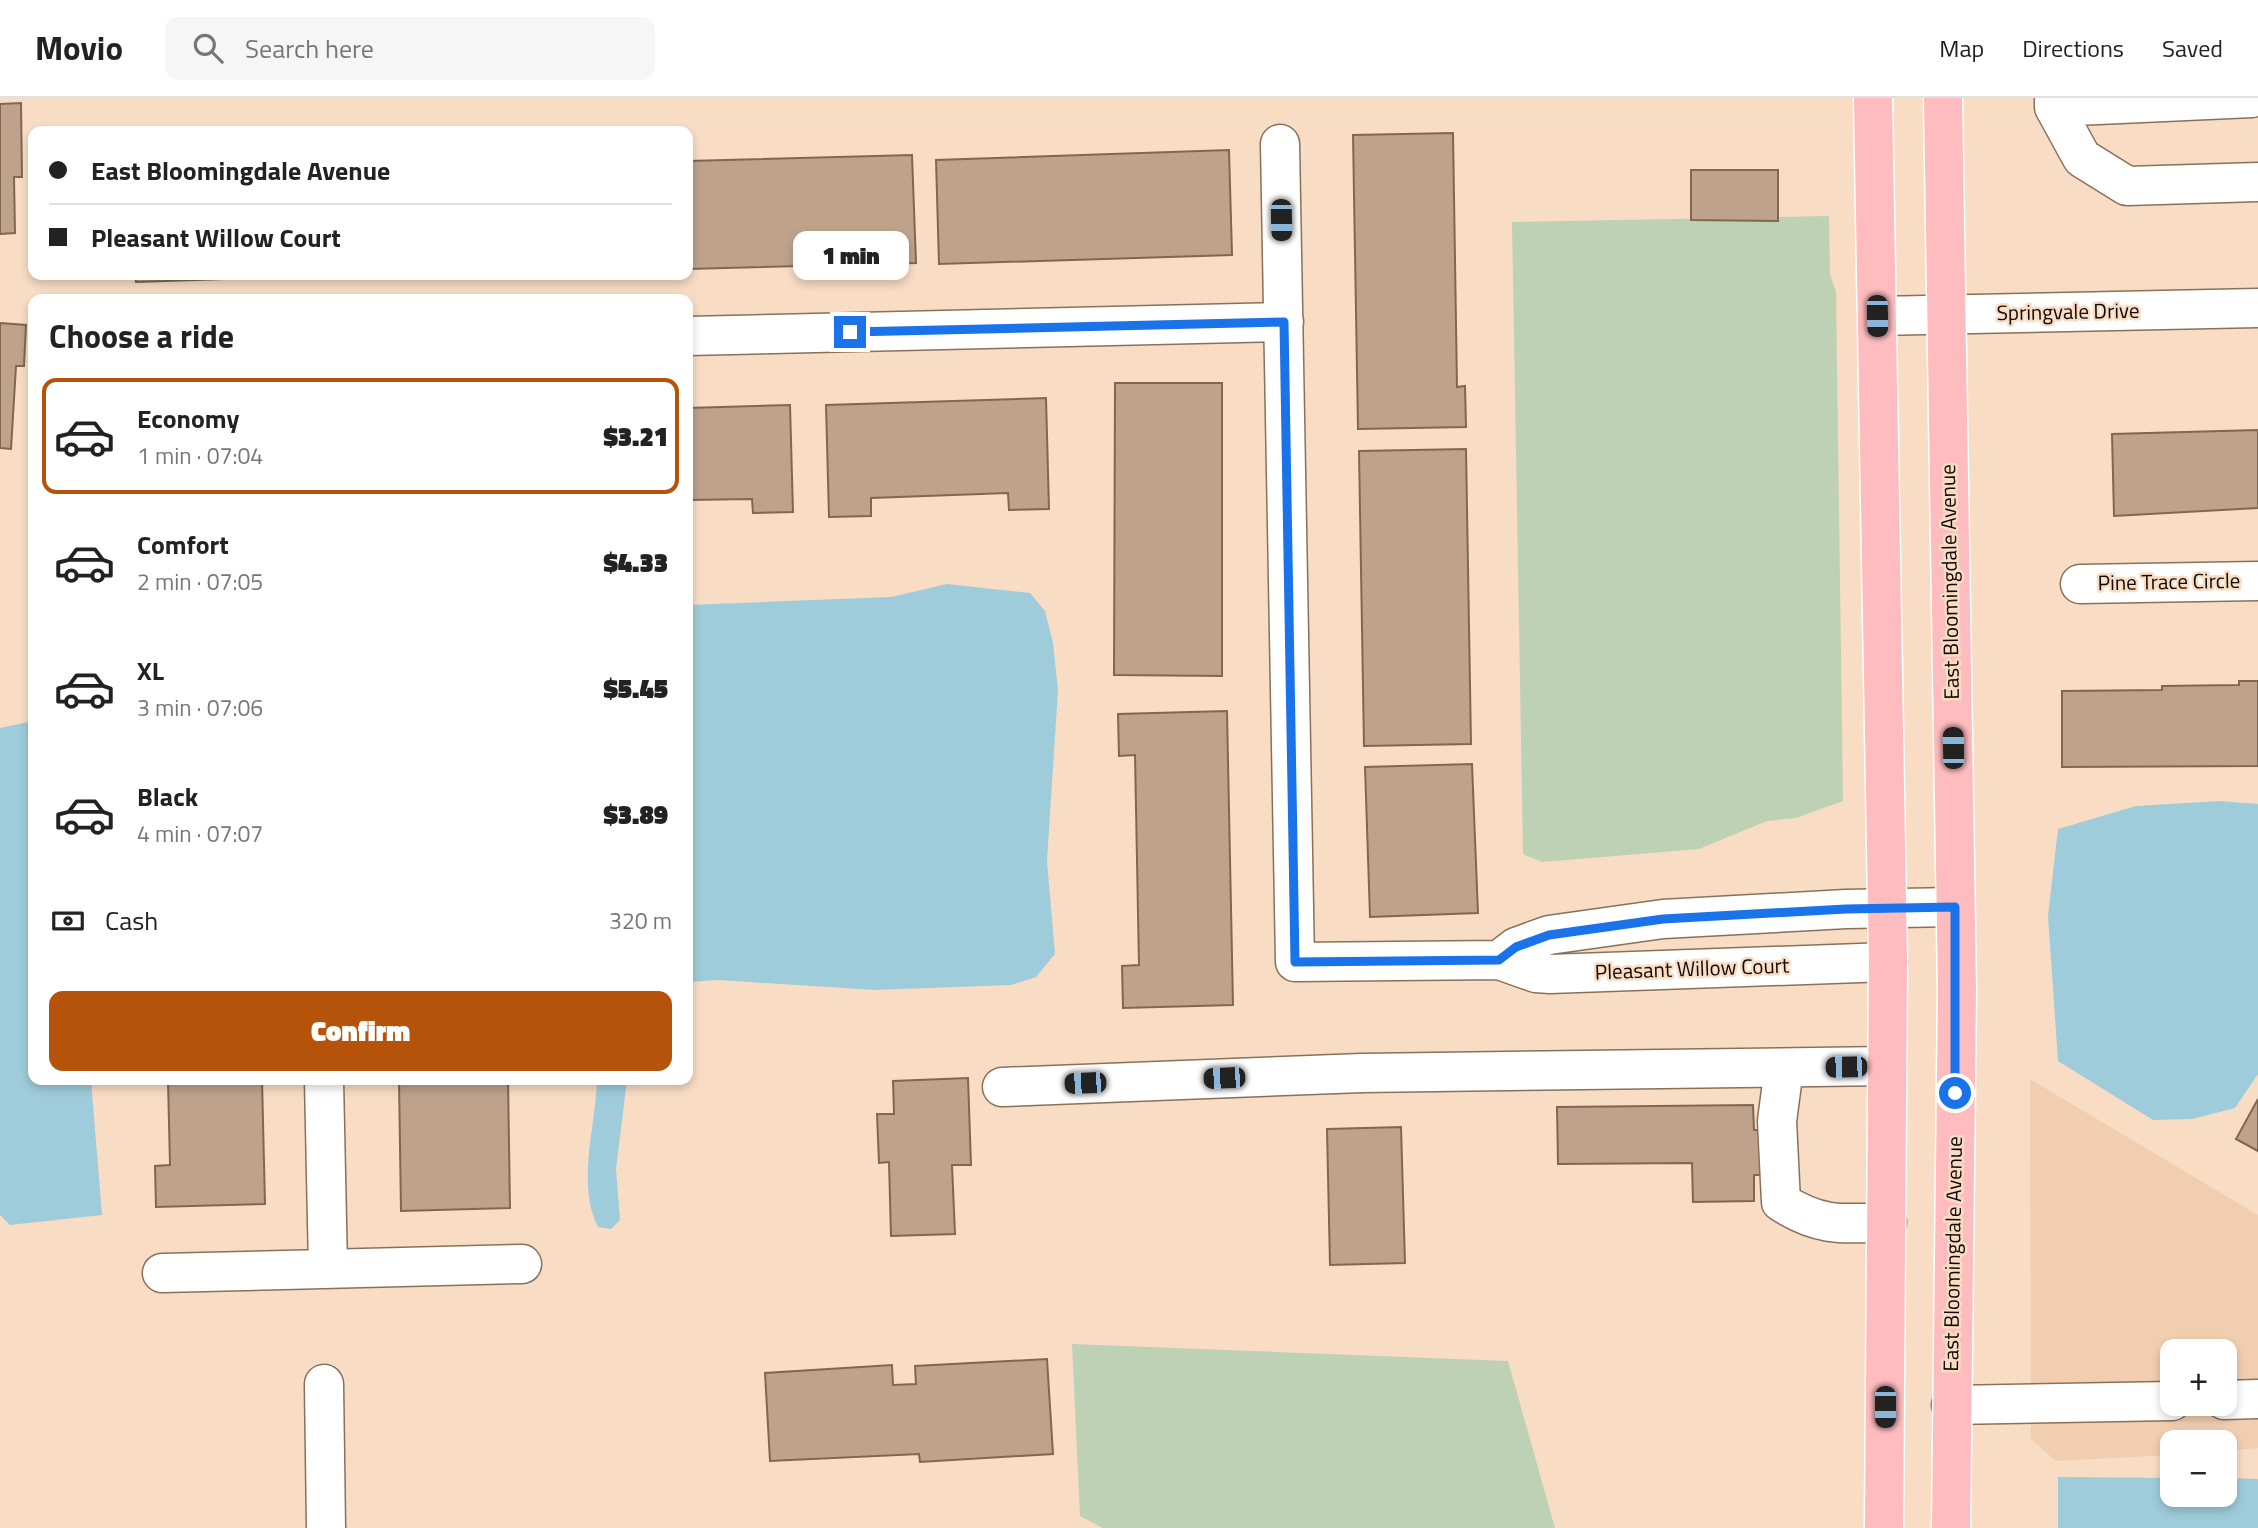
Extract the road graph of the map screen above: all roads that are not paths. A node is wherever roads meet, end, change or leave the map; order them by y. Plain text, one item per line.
1 (1873, 98) edge
2 (1943, 98) edge
3 (2252, 98) edge
4 (2054, 103) edge
5 (1280, 144) dead end
6 (2258, 182) edge
7 (2258, 308) edge
8 (1946, 315) junction
9 (1877, 316) junction
10 (1284, 322) junction
11 (693, 335) edge
12 (2258, 581) edge
13 (2080, 584) dead end
14 (1955, 907) junction
15 (1887, 908) junction
16 (1642, 922) junction
17 (1499, 960) junction
18 (1888, 962) junction
19 (1645, 971) junction
20 (1887, 1066) junction
21 (1784, 1068) junction
22 (324, 1085) edge
23 (1002, 1087) dead end
24 (1887, 1222) junction
25 (522, 1264) dead end
26 (328, 1269) junction
27 (162, 1273) dead end
28 (324, 1384) dead end
29 (2258, 1399) edge
30 (2237, 1400) edge
31 (2160, 1401) edge
32 (1951, 1405) junction
33 (326, 1528) edge
34 (1884, 1528) edge
35 (1951, 1528) edge

1 - 9 main road
2 - 8 main road, East Bloomingdale Avenue
3 - 4 street
4 - 6 street
5 - 10 street, Pleasant Willow Court
7 - 8 street, Springvale Drive
8 - 9 street, Springvale Drive
8 - 14 main road, East Bloomingdale Avenue
9 - 15 main road
10 - 11 street
10 - 17 street, Pleasant Willow Court
12 - 13 street, Pine Trace Circle
14 - 15 street, Pleasant Willow Court
14 - 32 main road, East Bloomingdale Avenue
15 - 16 street, Pleasant Willow Court
15 - 18 main road
16 - 17 street, Pleasant Willow Court
16 - 19 street
17 - 19 street, Pleasant Willow Court
18 - 19 street, Pleasant Willow Court
18 - 20 main road
20 - 21 street
20 - 24 main road
21 - 23 street
21 - 24 street
22 - 26 street
24 - 34 main road
25 - 26 street
26 - 27 street
28 - 33 street
29 - 30 street
31 - 32 street
32 - 35 main road, East Bloomingdale Avenue

